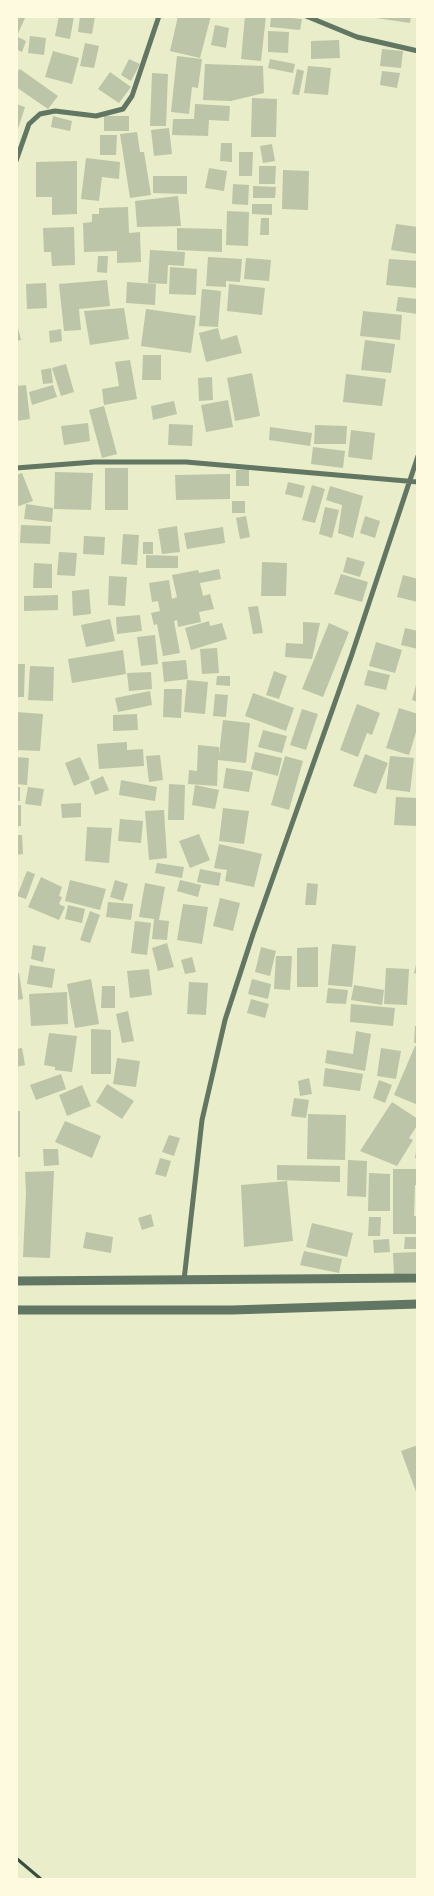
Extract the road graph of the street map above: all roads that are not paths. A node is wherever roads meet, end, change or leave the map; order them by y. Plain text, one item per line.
1 (160, 16) edge
2 (306, 16) edge
3 (418, 52) edge
4 (16, 161) edge
5 (418, 456) edge
6 (16, 468) edge
7 (411, 481) junction
8 (418, 482) edge
9 (418, 1278) edge
10 (16, 1280) edge
11 (184, 1280) junction
12 (418, 1304) edge
13 (16, 1310) edge

1 - 4 street
2 - 3 street
5 - 7 street
6 - 7 street
7 - 8 street
7 - 11 street
9 - 11 street
10 - 11 street
12 - 13 street

